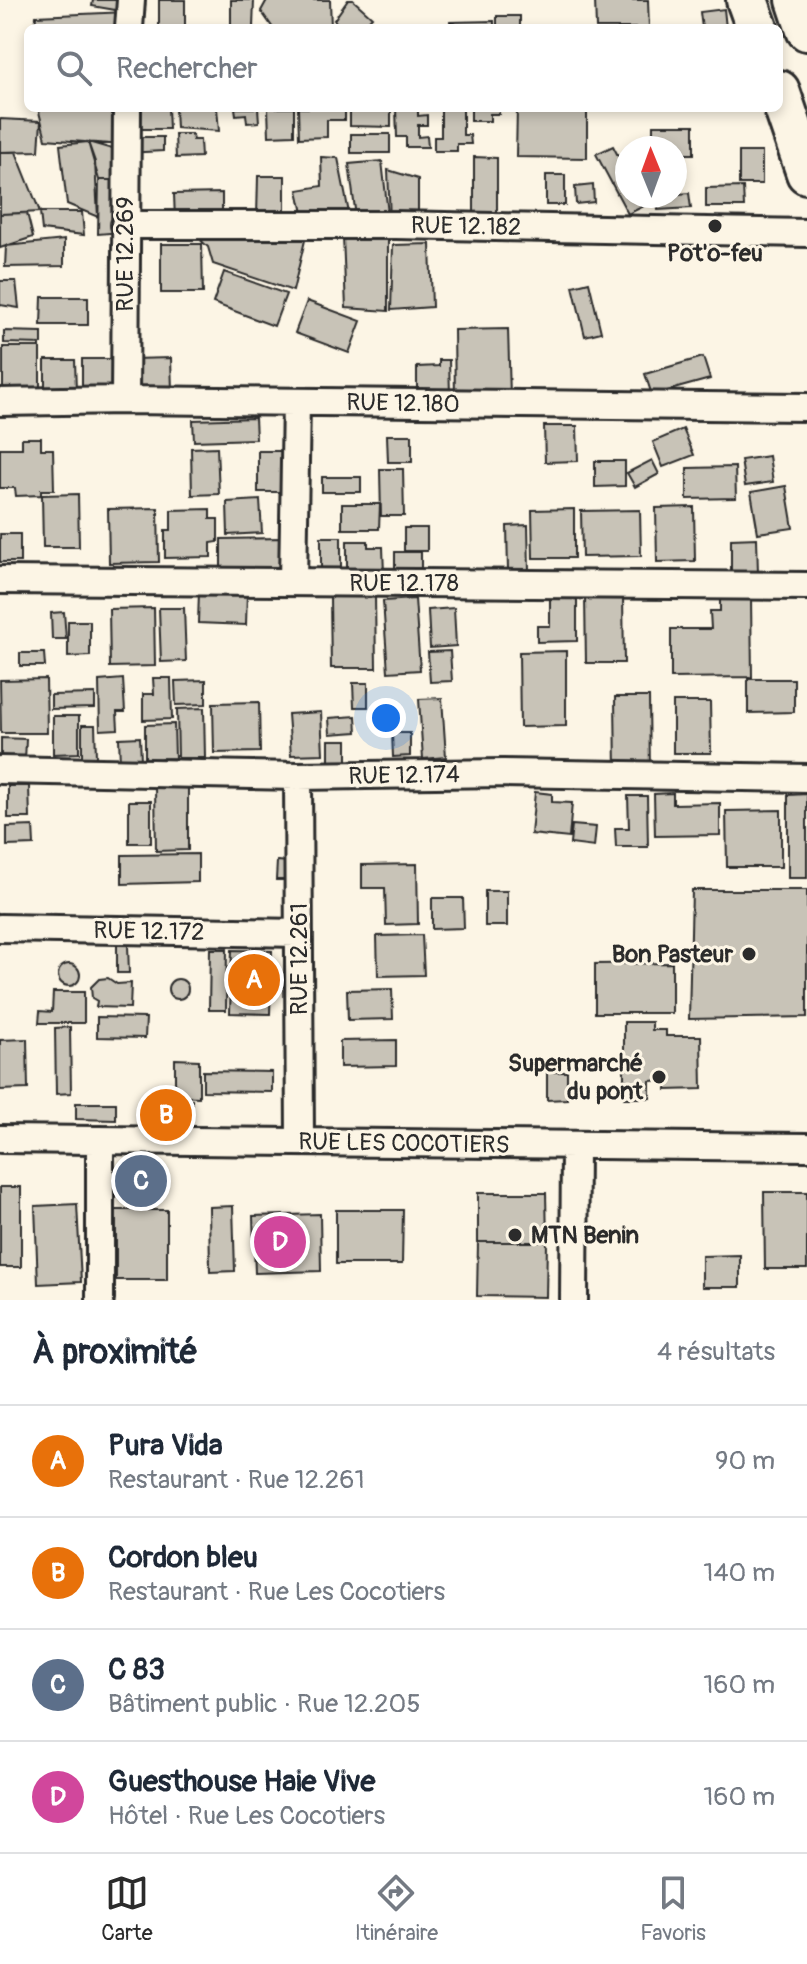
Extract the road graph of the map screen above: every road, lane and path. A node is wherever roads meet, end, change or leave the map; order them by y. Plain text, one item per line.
1 (131, 0) edge
2 (747, 0) edge
3 (797, 0) edge
4 (129, 24) edge
5 (756, 24) edge
6 (807, 30) edge
7 (783, 103) edge
8 (127, 112) edge
9 (807, 173) edge
10 (125, 225) junction
11 (807, 233) edge
12 (125, 400) junction
13 (0, 402) edge
14 (296, 402) junction
15 (807, 407) edge
16 (0, 580) edge
17 (293, 582) junction
18 (807, 586) edge
19 (0, 770) edge
20 (298, 776) junction
21 (807, 778) edge
22 (0, 928) edge
23 (299, 933) junction
24 (0, 1139) edge
25 (100, 1140) junction
26 (300, 1142) junction
27 (575, 1145) junction
28 (807, 1147) edge
29 (100, 1300) edge
30 (574, 1300) edge

1 - 4 street
2 - 5 main road
3 - 6 main road
7 - 9 main road
8 - 10 street, RUE 12.269
10 - 11 street, RUE 12.182
10 - 12 street, RUE 12.269
12 - 13 street, RUE 12.180
12 - 14 street, RUE 12.180
14 - 15 street, RUE 12.180
14 - 17 street
16 - 17 street, RUE 12.178
17 - 18 street, RUE 12.178
19 - 20 street, RUE 12.174
20 - 21 street, RUE 12.174
20 - 23 street, RUE 12.261
22 - 23 street, RUE 12.172
23 - 26 street, RUE 12.261
24 - 25 street, RUE LES COCOTIERS
25 - 26 street, RUE LES COCOTIERS
25 - 29 street
26 - 27 street, RUE LES COCOTIERS
27 - 28 street, RUE LES COCOTIERS
27 - 30 street

